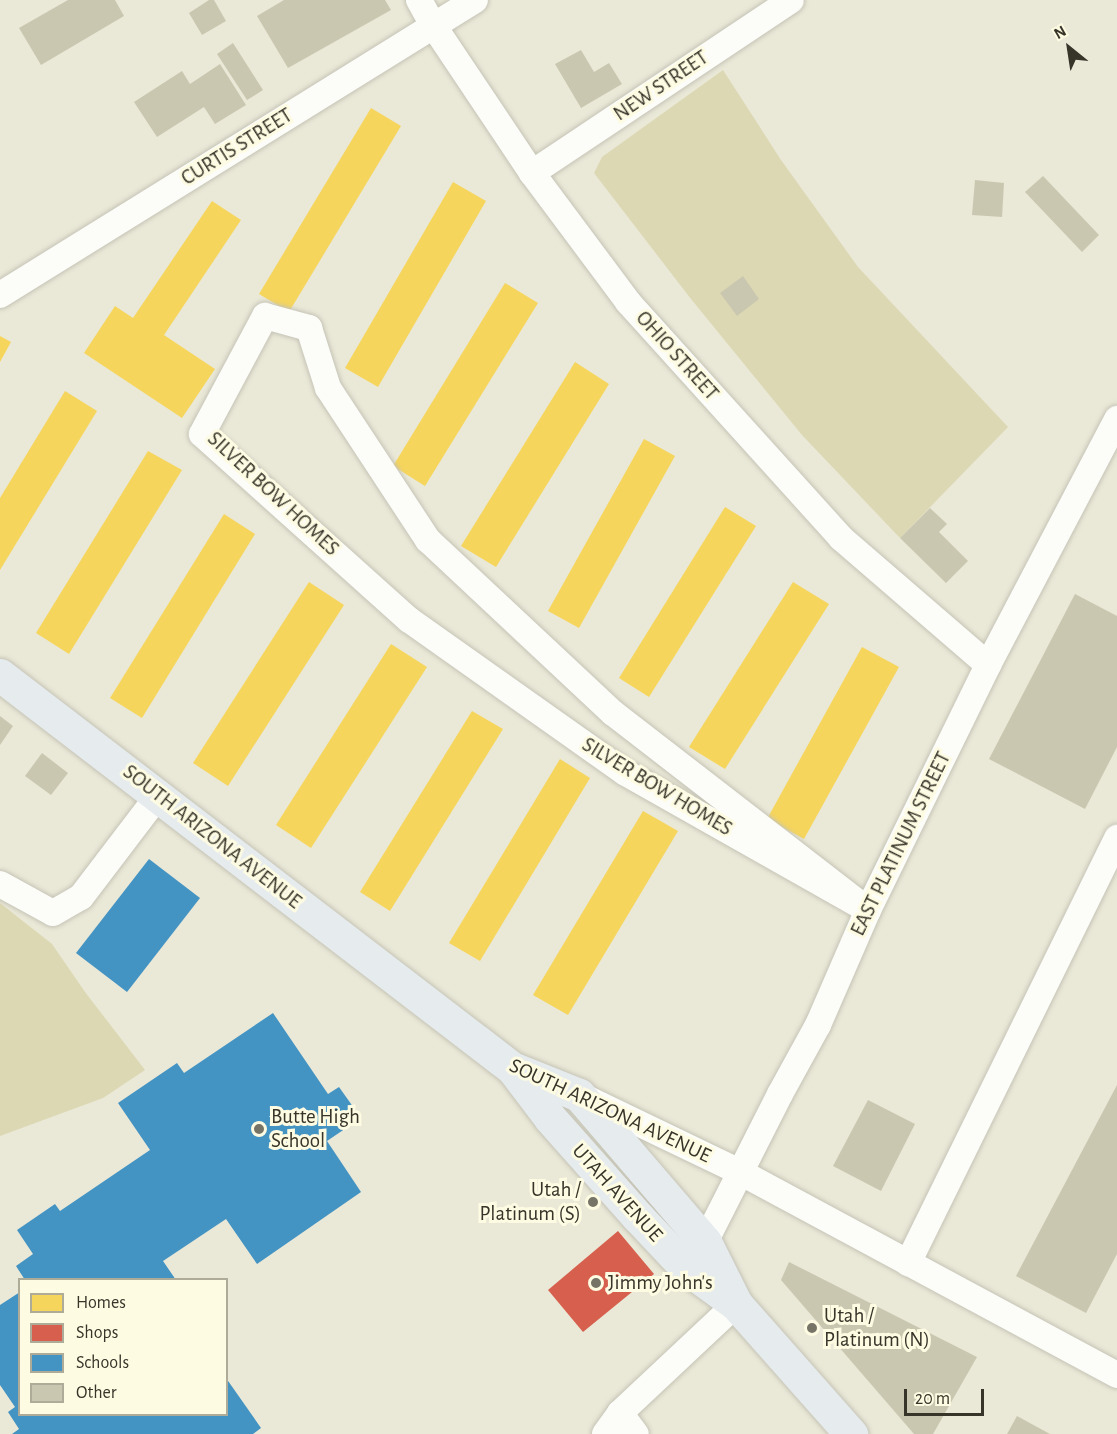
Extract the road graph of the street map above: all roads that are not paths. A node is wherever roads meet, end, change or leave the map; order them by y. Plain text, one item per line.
1 (419, 0) edge
2 (475, 0) edge
3 (791, 0) edge
4 (433, 26) junction
5 (532, 173) junction
6 (0, 295) edge
7 (1117, 419) edge
8 (988, 665) junction
9 (0, 675) edge
10 (158, 796) junction
11 (1117, 838) edge
12 (0, 884) edge
13 (868, 910) junction
14 (512, 1068) junction
15 (579, 1095) junction
16 (740, 1172) junction
17 (705, 1242) junction
18 (908, 1263) junction
19 (695, 1274) junction
20 (736, 1304) junction
21 (1117, 1375) edge
22 (620, 1413) junction
23 (605, 1434) edge
24 (636, 1434) edge
25 (851, 1434) edge

1 - 4 street, OHIO STREET
2 - 4 street, CURTIS STREET
3 - 5 street, NEW STREET
4 - 5 street, OHIO STREET
4 - 6 street, CURTIS STREET
5 - 8 street, OHIO STREET
7 - 8 street, EAST PLATINUM STREET
8 - 13 street, EAST PLATINUM STREET
9 - 10 main road, SOUTH ARIZONA AVENUE
10 - 12 street
10 - 14 main road, SOUTH ARIZONA AVENUE
11 - 18 street
13 - 13 street, SILVER BOW HOMES
13 - 16 street, EAST PLATINUM STREET
14 - 15 main road, SOUTH ARIZONA AVENUE
14 - 19 main road, UTAH AVENUE
15 - 16 street, SOUTH ARIZONA AVENUE
15 - 17 main road, UTAH AVENUE
16 - 17 street, EAST PLATINUM STREET
16 - 18 street, SOUTH ARIZONA AVENUE
17 - 19 street, EAST PLATINUM STREET
17 - 20 main road, UTAH AVENUE
18 - 21 street, SOUTH ARIZONA AVENUE
19 - 20 main road, UTAH AVENUE
20 - 22 street
20 - 25 main road, UTAH AVENUE
22 - 23 street
22 - 24 street

